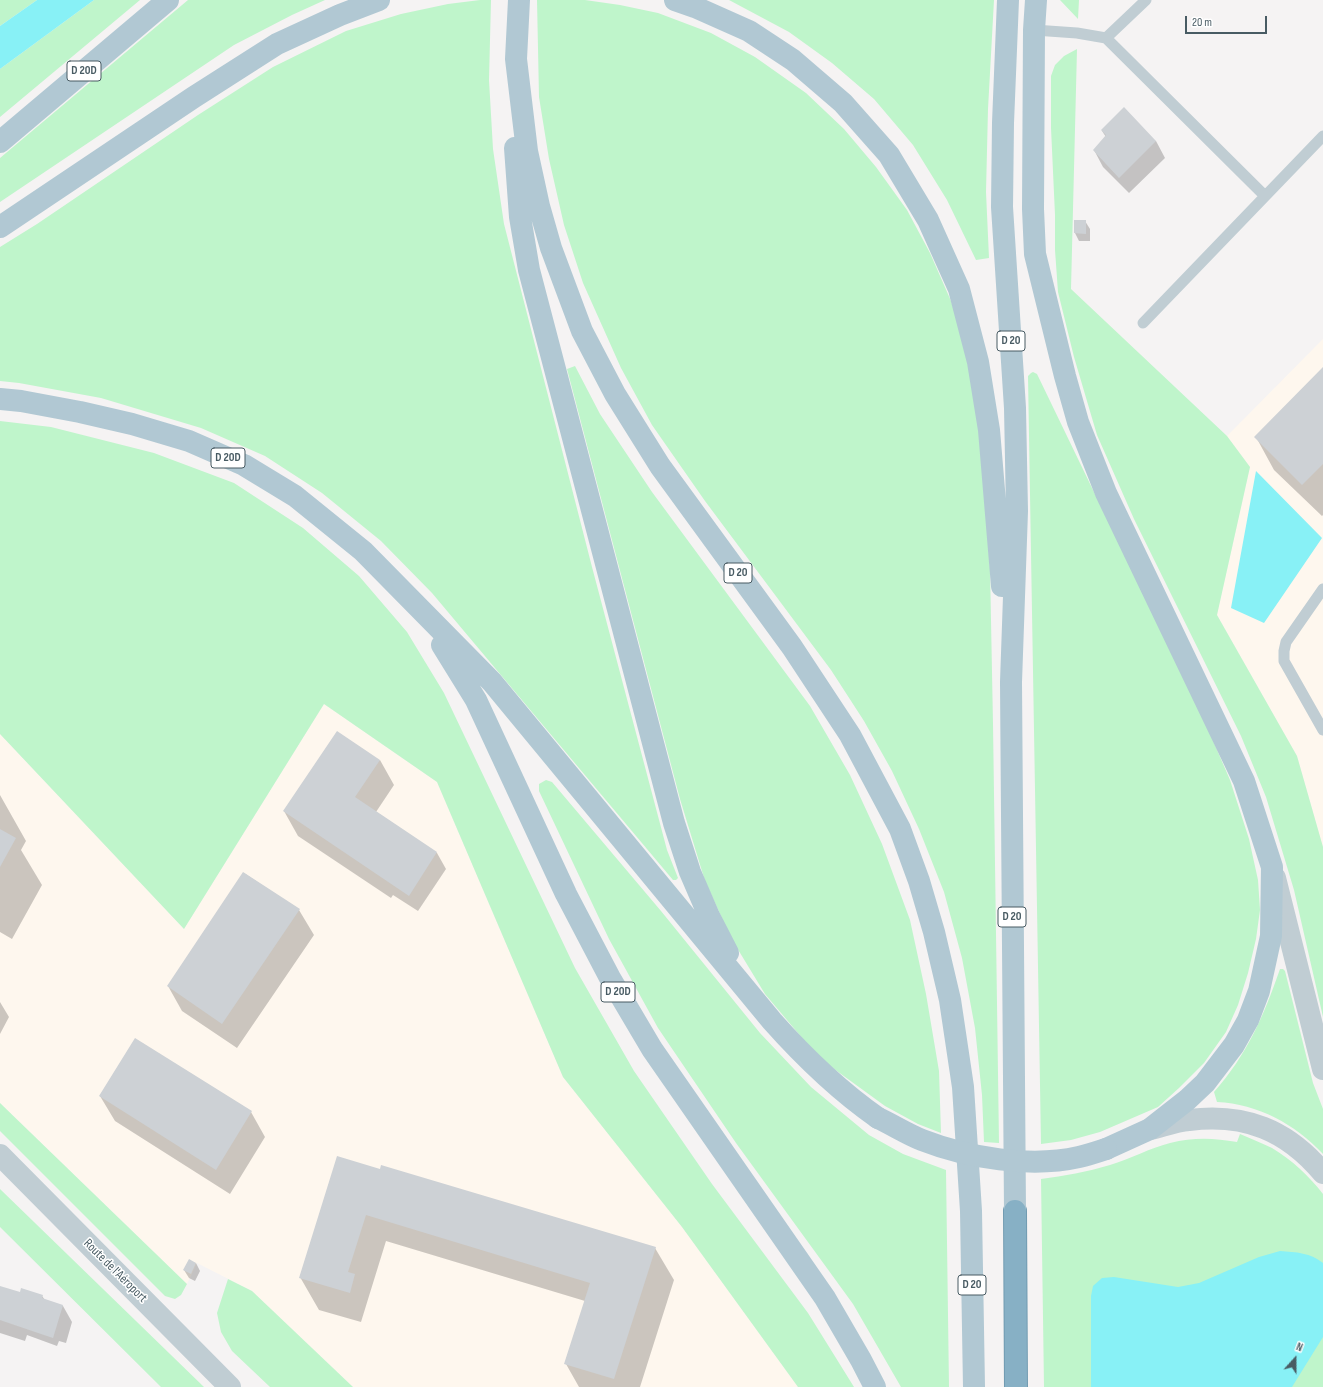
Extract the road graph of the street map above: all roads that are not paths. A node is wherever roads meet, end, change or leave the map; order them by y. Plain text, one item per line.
1 (168, 0) edge
2 (379, 0) edge
3 (519, 0) edge
4 (675, 0) edge
5 (1008, 0) edge
6 (1036, 0) edge
7 (1146, 0) edge
8 (1034, 30) junction
9 (1106, 38) junction
10 (516, 59) junction
11 (1323, 136) edge
12 (0, 142) edge
13 (1265, 196) junction
14 (0, 227) edge
15 (1143, 323) dead end
16 (0, 399) edge
17 (1323, 589) edge
18 (412, 601) junction
19 (1011, 682) junction
20 (1323, 730) edge
21 (1272, 867) junction
22 (772, 1021) junction
23 (1323, 1069) edge
24 (1150, 1129) junction
25 (0, 1155) edge
26 (1323, 1173) edge
27 (1015, 1211) joint
28 (230, 1387) edge
29 (875, 1387) edge
30 (974, 1387) edge
31 (1016, 1387) edge

1 - 12 main road, D 20D
2 - 14 main road
3 - 10 main road, D 20
4 - 19 main road
5 - 19 main road, D 20
6 - 8 main road
7 - 9 lane
8 - 9 lane
8 - 21 main road
9 - 13 lane
10 - 22 main road
10 - 30 main road, D 20
11 - 13 lane
13 - 15 lane
16 - 18 main road, D 20D
17 - 20 lane
18 - 22 main road
18 - 29 main road, D 20D
19 - 27 main road, D 20
21 - 23 street
21 - 24 main road
22 - 24 main road, bridge
24 - 26 street
25 - 28 street, Route de l'Aéroport
27 - 31 highway, D 20

